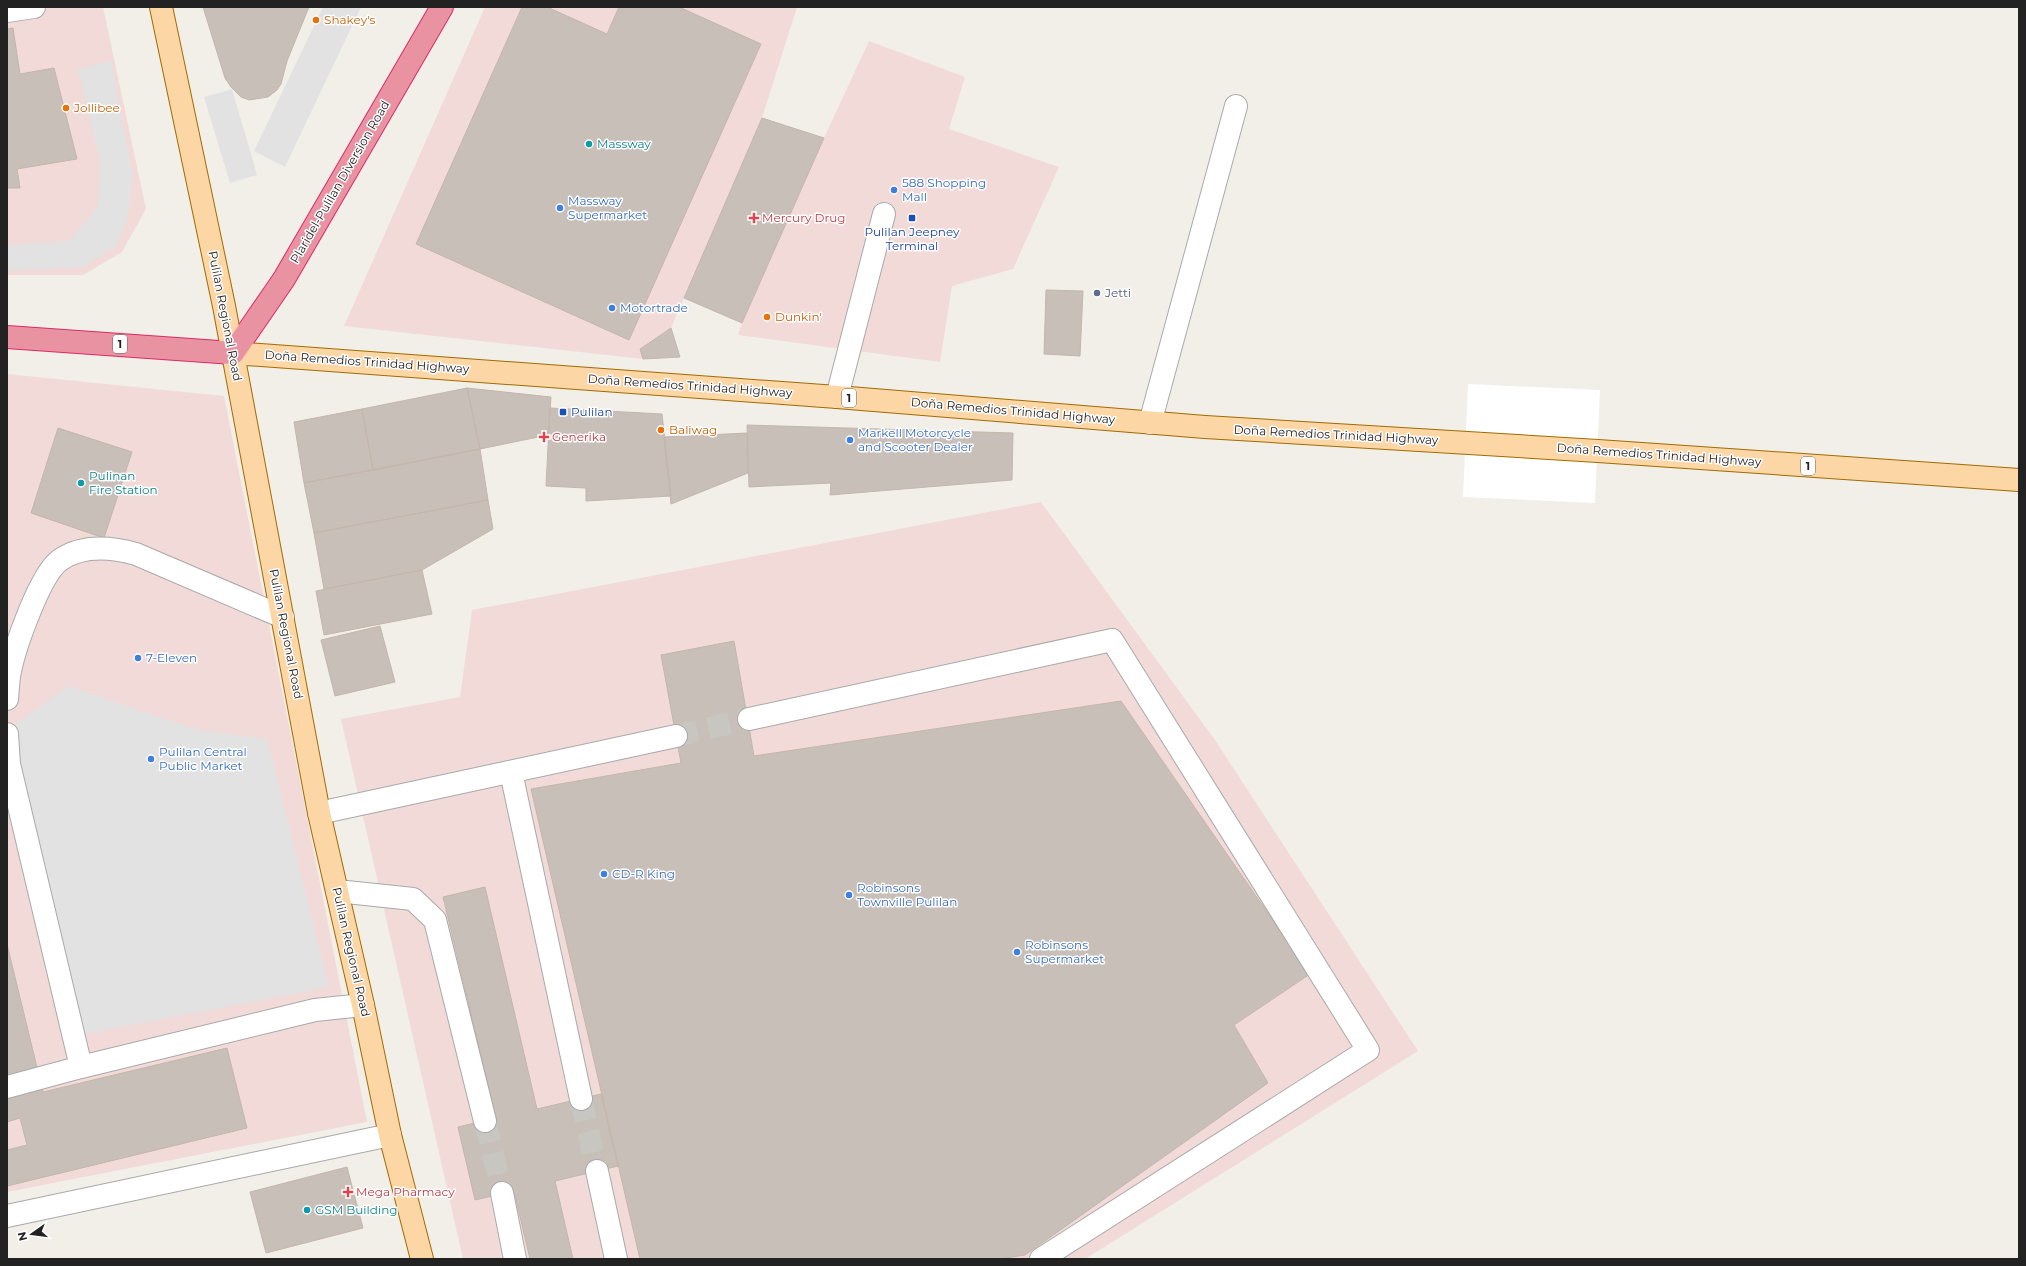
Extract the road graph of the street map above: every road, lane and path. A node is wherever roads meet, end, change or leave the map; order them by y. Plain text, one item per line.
1 (34, 7) edge
2 (161, 7) edge
3 (442, 7) edge
4 (7, 11) edge
5 (1236, 106) dead end
6 (884, 214) dead end
7 (7, 337) edge
8 (233, 353) junction
9 (837, 397) junction
10 (1150, 423) junction
11 (2019, 480) edge
12 (283, 617) junction
13 (7, 699) edge
14 (749, 719) tunnel mouth
15 (7, 734) edge
16 (676, 736) tunnel mouth
17 (8, 764) edge
18 (511, 772) junction
19 (319, 814) junction
20 (337, 891) junction
21 (363, 1005) junction
22 (81, 1067) junction
23 (7, 1088) edge
24 (581, 1099) tunnel mouth
25 (485, 1121) tunnel mouth
26 (390, 1135) junction
27 (597, 1171) tunnel mouth
28 (502, 1193) tunnel mouth
29 (7, 1216) edge
30 (422, 1259) edge
31 (515, 1259) edge
32 (616, 1259) edge
33 (1041, 1259) edge

1 - 4 street
2 - 8 main road, Pulilan Regional Road
3 - 8 highway, Plaridel-Pulilan Diversion Road
5 - 10 street
6 - 9 street
7 - 8 highway, Doña Remedios Trinidad Highway / 1
8 - 9 main road, Doña Remedios Trinidad Highway / 1
8 - 12 main road, Pulilan Regional Road
9 - 10 main road, Doña Remedios Trinidad Highway / 1
10 - 11 main road, Doña Remedios Trinidad Highway / 1
12 - 13 street
12 - 19 main road, Pulilan Regional Road
14 - 33 street
15 - 17 street
16 - 18 street
17 - 22 street
18 - 19 street
18 - 24 street
19 - 20 main road, Pulilan Regional Road
20 - 21 main road, Pulilan Regional Road
20 - 25 street
21 - 22 street
21 - 26 main road, Pulilan Regional Road
22 - 23 street
26 - 29 street
26 - 30 main road, Pulilan Regional Road
27 - 32 street
28 - 31 street

